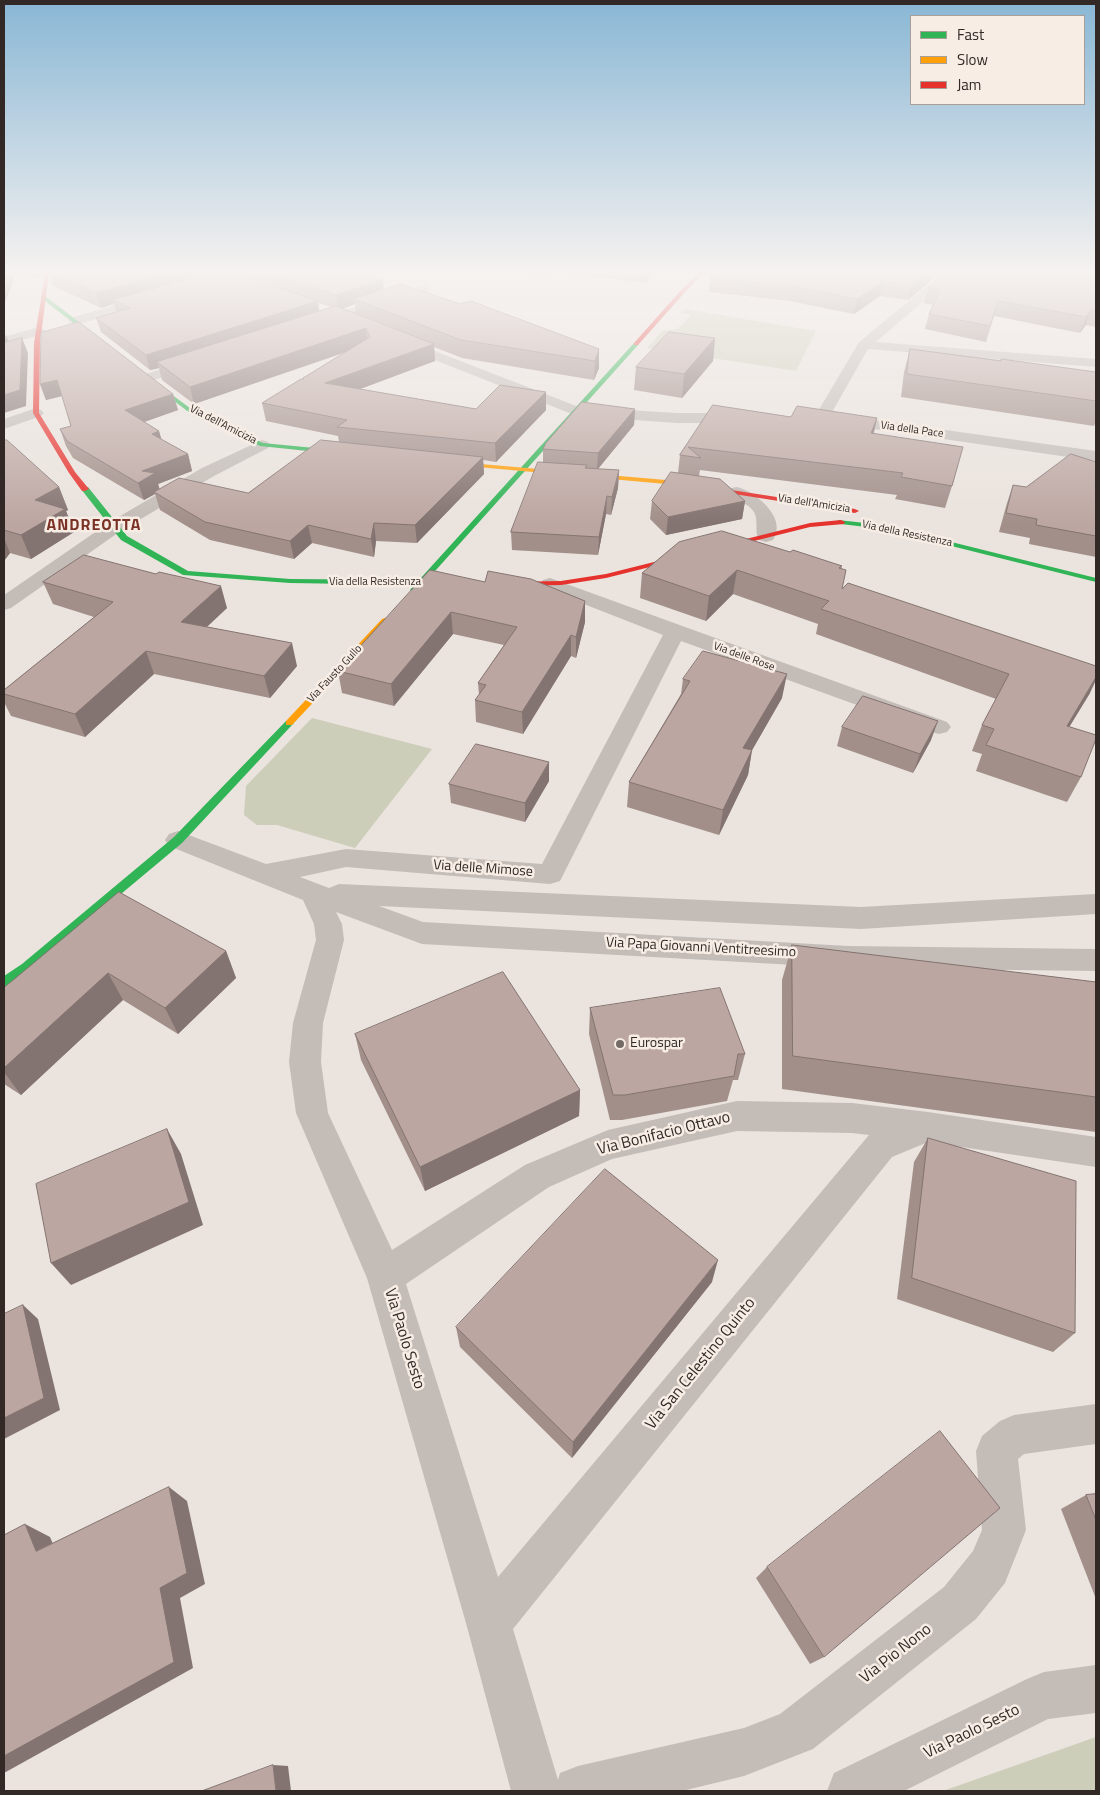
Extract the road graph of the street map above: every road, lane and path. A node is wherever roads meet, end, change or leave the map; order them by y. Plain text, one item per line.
1 (39, 357) edge
2 (439, 357) edge
3 (625, 357) edge
4 (857, 357) edge
5 (1020, 357) edge
6 (212, 358) edge
7 (1096, 363) edge
8 (133, 367) edge
9 (147, 378) junction
10 (577, 411) junction
11 (36, 414) junction
12 (754, 418) edge
13 (803, 418) edge
14 (822, 418) junction
15 (4, 424) edge
16 (262, 445) junction
17 (359, 455) edge
18 (1096, 456) edge
19 (436, 462) edge
20 (524, 471) junction
21 (737, 492) junction
22 (116, 526) junction
23 (766, 536) junction
24 (1004, 556) junction
25 (1096, 580) edge
26 (421, 582) junction
27 (467, 583) edge
28 (495, 584) edge
29 (550, 584) junction
30 (408, 596) edge
31 (4, 604) edge
32 (394, 611) edge
33 (675, 632) junction
34 (939, 728) edge
35 (178, 840) junction
36 (266, 874) junction
37 (313, 893) junction
38 (1096, 904) edge
39 (1096, 960) edge
40 (4, 982) edge
41 (928, 1126) junction
42 (1096, 1152) edge
43 (385, 1276) junction
44 (1096, 1424) edge
45 (489, 1623) junction
46 (1096, 1689) edge
47 (536, 1791) edge
48 (578, 1791) edge
49 (852, 1791) edge

1 - 11 street
2 - 10 street
3 - 10 street
4 - 14 street
5 - 7 street
6 - 9 street
8 - 9 street, Via dell'Amicizia
9 - 16 street, Via dell'Amicizia
10 - 12 street
10 - 20 street
11 - 15 street
11 - 22 street, Via della Resistenza
13 - 14 street, Via della Pace
14 - 18 street, Via della Pace
16 - 17 street, Via dell'Amicizia
16 - 22 street
19 - 20 street, Via dell'Amicizia
20 - 21 street, Via dell'Amicizia
20 - 26 street
21 - 23 street, Via dell'Amicizia
21 - 24 street, Via dell'Amicizia
22 - 26 street, Via della Resistenza
22 - 31 street
23 - 24 street, Via della Resistenza
23 - 29 street, Via della Resistenza
24 - 25 street, Via della Resistenza
26 - 27 street, Via della Resistenza
26 - 30 street
28 - 29 street, Via della Resistenza
29 - 33 street, Via delle Rose
32 - 35 street, Via Fausto Gullo
33 - 34 street, Via delle Rose
33 - 36 street, Via delle Mimose
35 - 36 street, Via Papa Giovanni Ventitreesimo
35 - 40 street, Via Fausto Gullo
36 - 37 street, Via Papa Giovanni Ventitreesimo
37 - 38 street, Via Papa Giovanni Ventitreesimo
37 - 39 street, Via Papa Giovanni Ventitreesimo
37 - 43 street, Via Paolo Sesto
41 - 42 street, Via Bonifacio Ottavo
41 - 43 street, Via Bonifacio Ottavo
41 - 45 street, Via San Celestino Quinto
43 - 45 street, Via Paolo Sesto
44 - 48 street, Via Pio Nono
45 - 47 street, Via Paolo Sesto
46 - 49 street, Via Paolo Sesto

